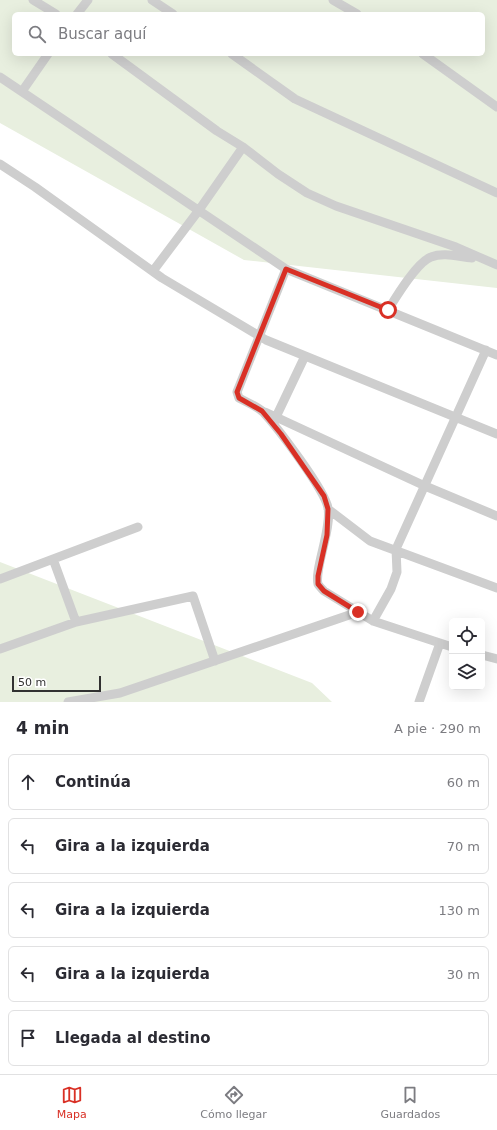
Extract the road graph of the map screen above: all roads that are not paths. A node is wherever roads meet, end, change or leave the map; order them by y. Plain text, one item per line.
1 (33, 0) edge
2 (88, 0) edge
3 (152, 0) edge
4 (333, 0) edge
5 (53, 12) edge
6 (79, 12) edge
7 (170, 12) edge
8 (354, 12) edge
9 (47, 56) edge
10 (115, 56) edge
11 (235, 56) edge
12 (426, 56) edge
13 (0, 76) edge
14 (22, 90) junction
15 (497, 107) edge
16 (243, 147) junction
17 (0, 164) edge
18 (497, 193) edge
19 (199, 210) junction
20 (481, 260) junction
21 (497, 265) edge
22 (286, 269) junction
23 (153, 271) junction
24 (388, 310) junction
25 (259, 336) junction
26 (486, 350) junction
27 (497, 355) edge
28 (305, 356) junction
29 (262, 411) junction
30 (276, 418) junction
31 (454, 418) junction
32 (497, 434) edge
33 (425, 486) junction
34 (328, 509) junction
35 (497, 516) edge
36 (138, 527) dead end
37 (396, 549) junction
38 (53, 559) junction
39 (0, 579) edge
40 (497, 588) edge
41 (358, 612) junction
42 (372, 621) junction
43 (76, 622) junction
44 (440, 643) junction
45 (449, 646) edge
46 (0, 649) edge
47 (485, 656) edge
48 (497, 659) edge
49 (215, 661) junction
50 (68, 702) edge
51 (419, 702) edge

1 - 5 street
2 - 6 street
3 - 7 street
4 - 8 street
9 - 14 street
10 - 16 street
11 - 18 street
12 - 15 street
13 - 14 street
14 - 19 street
16 - 19 street
16 - 20 street
17 - 23 street
19 - 22 street
19 - 23 street
20 - 21 street
20 - 24 street
22 - 24 street
22 - 25 street
23 - 25 street
24 - 26 street
25 - 28 street
25 - 29 street
26 - 27 street
26 - 31 street
28 - 30 street
28 - 31 street
29 - 30 street
29 - 34 street
30 - 33 street
31 - 32 street
31 - 33 street
33 - 35 street
33 - 37 street
34 - 37 street
34 - 41 street
36 - 38 street
37 - 40 street
37 - 42 street
38 - 39 street
38 - 43 street
41 - 42 street
41 - 49 street
42 - 44 street
43 - 46 street
43 - 49 street
44 - 45 street
44 - 51 street
47 - 48 street
49 - 50 street

